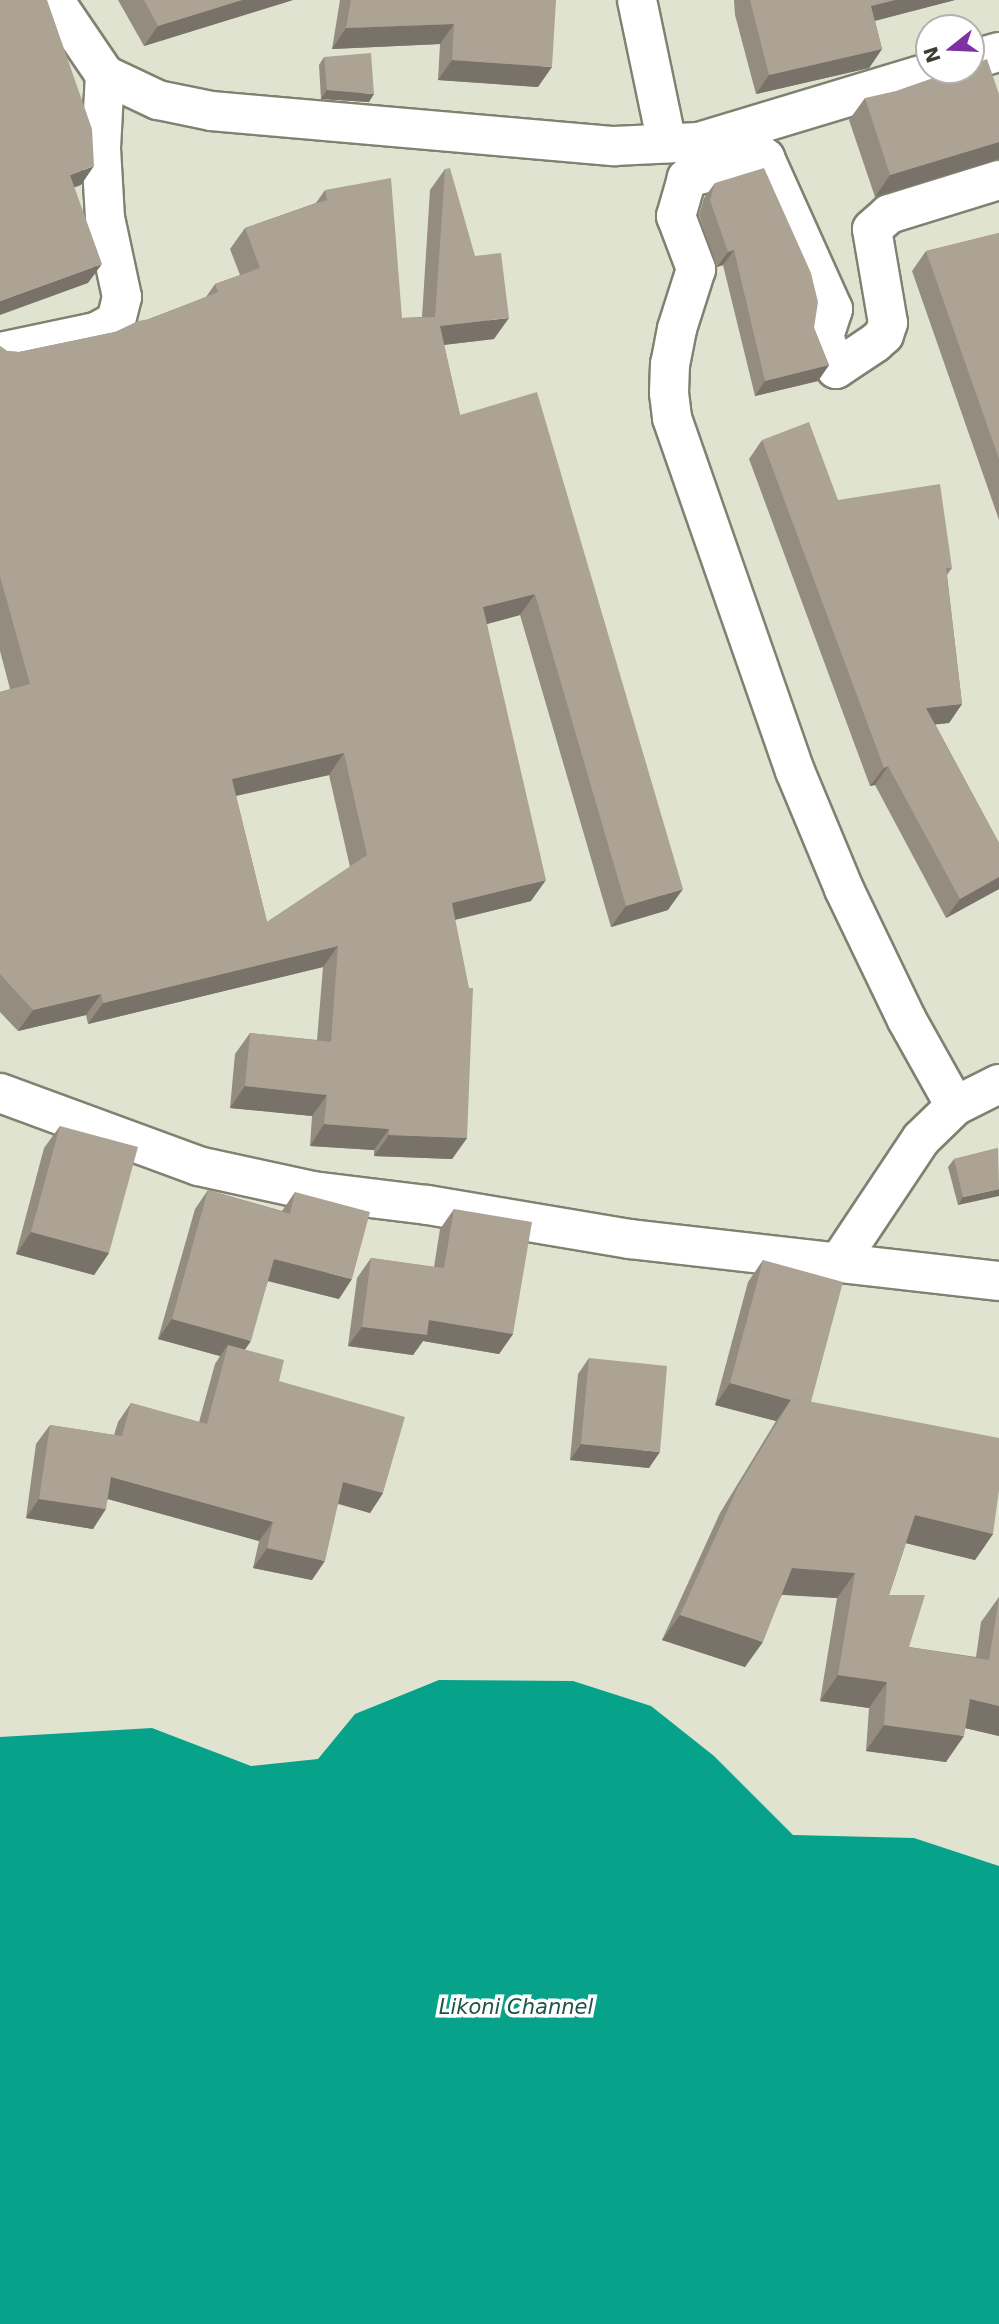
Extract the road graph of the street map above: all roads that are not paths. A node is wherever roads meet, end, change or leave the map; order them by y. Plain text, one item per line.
1 (54, 0) edge
2 (638, 0) edge
3 (105, 75) junction
4 (915, 77) edge
5 (730, 132) junction
6 (667, 144) junction
7 (765, 158) junction
8 (999, 180) edge
9 (0, 352) edge
10 (999, 1084) edge
11 (0, 1093) edge
12 (955, 1106) junction
13 (839, 1262) junction
14 (999, 1281) edge

1 - 3 street
2 - 6 street
3 - 6 street
3 - 9 street
4 - 5 street
5 - 6 street
5 - 7 street
7 - 8 street
7 - 12 street
10 - 12 street
11 - 13 street
12 - 13 street
13 - 14 street

